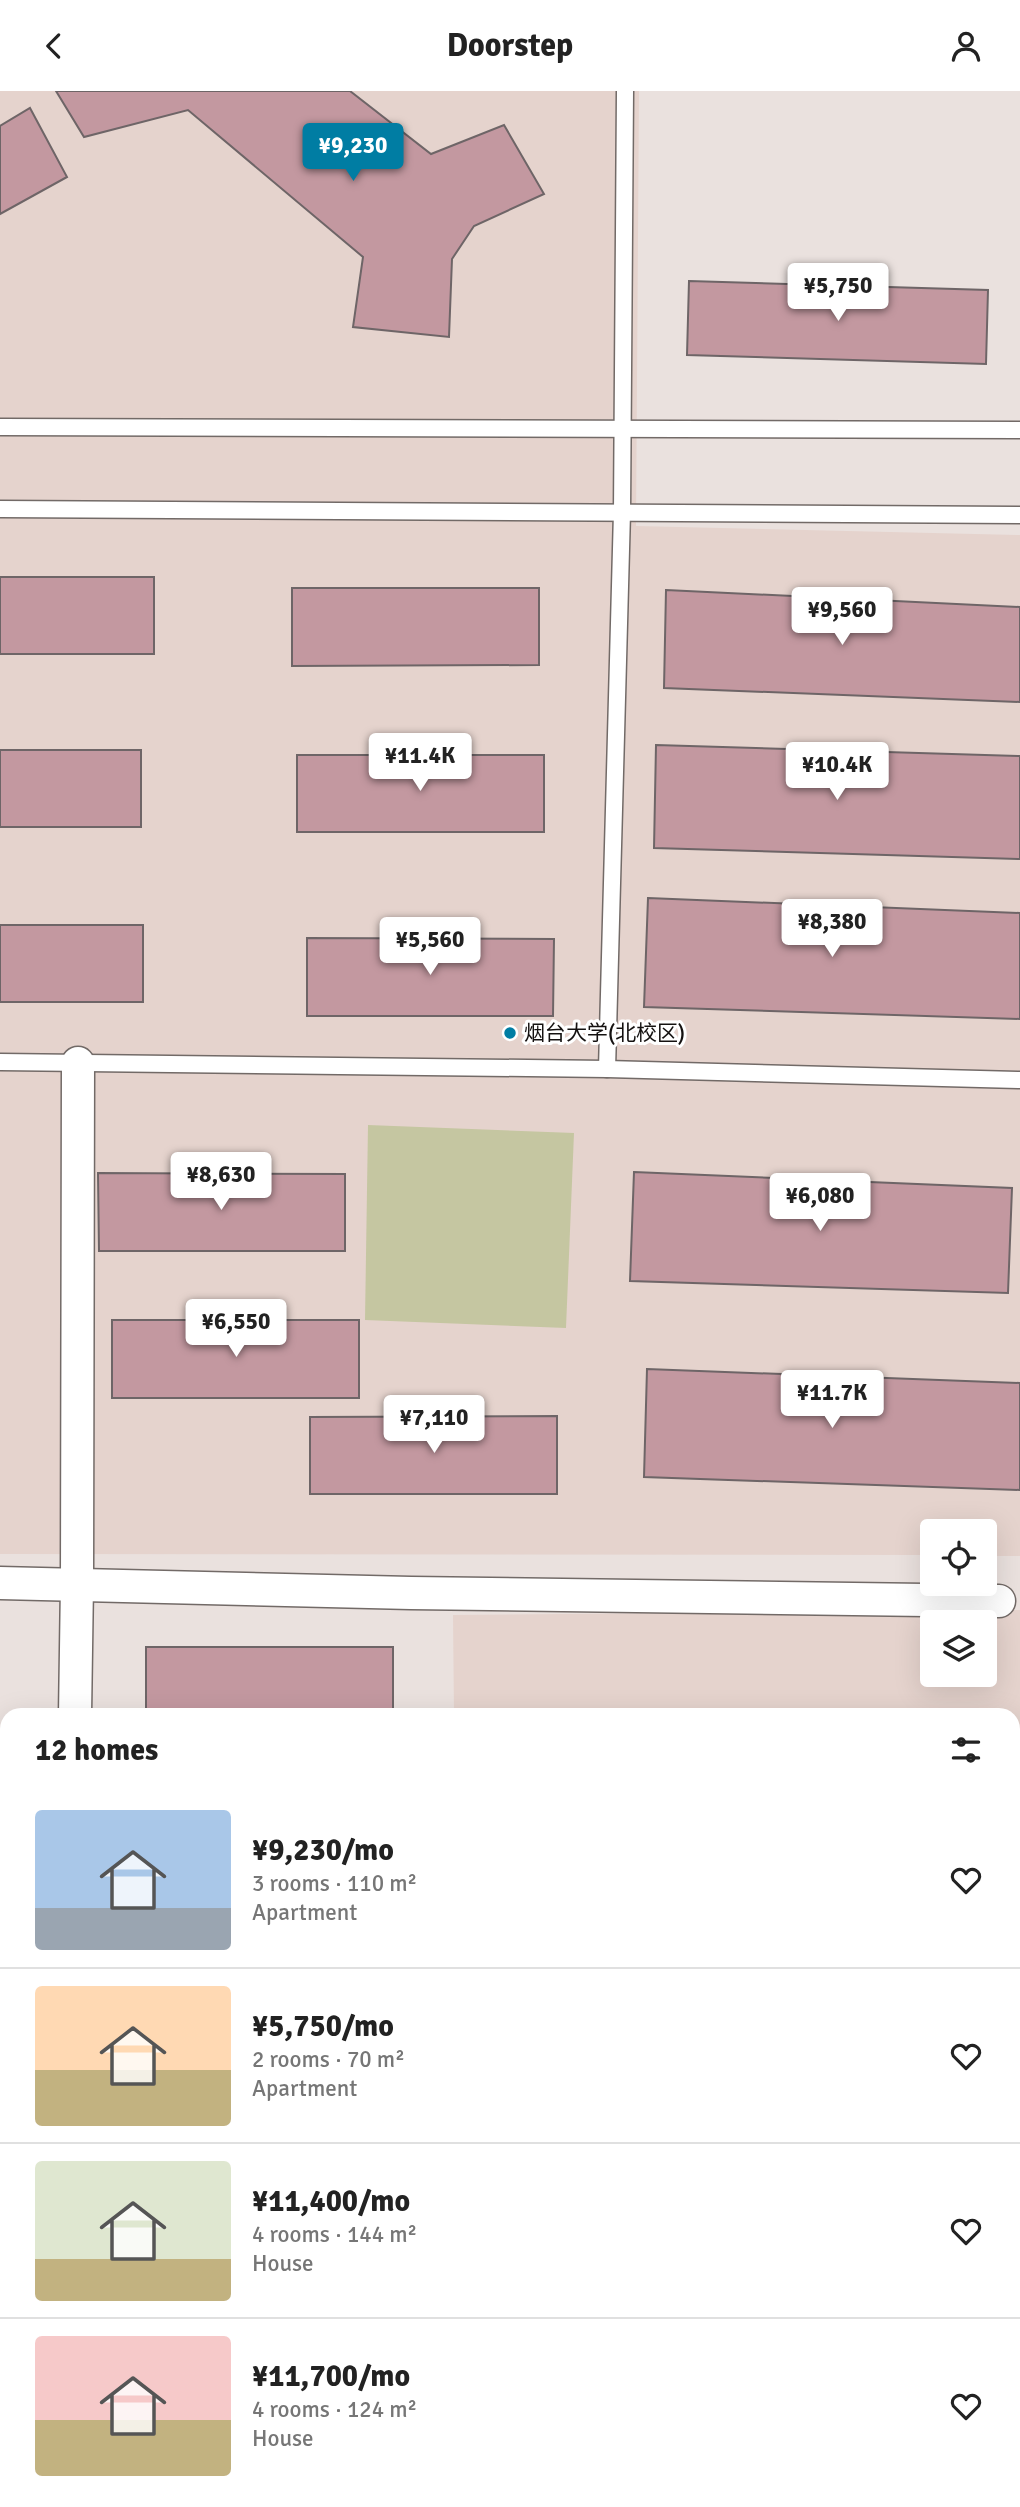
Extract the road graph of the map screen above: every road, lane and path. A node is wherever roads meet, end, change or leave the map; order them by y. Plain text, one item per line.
1 (625, 91) edge
2 (0, 428) edge
3 (623, 430) junction
4 (1020, 430) edge
5 (0, 509) edge
6 (622, 512) junction
7 (1020, 515) edge
8 (0, 1062) edge
9 (78, 1062) junction
10 (607, 1069) junction
11 (1020, 1080) edge
12 (0, 1583) edge
13 (77, 1583) junction
14 (999, 1601) dead end
15 (75, 1708) edge

1 - 3 lane
2 - 3 lane
3 - 4 lane
3 - 6 lane
5 - 6 lane
6 - 7 lane
6 - 10 lane
8 - 9 lane
9 - 10 lane
9 - 13 street
10 - 11 lane
12 - 13 street
13 - 14 street
13 - 15 street

